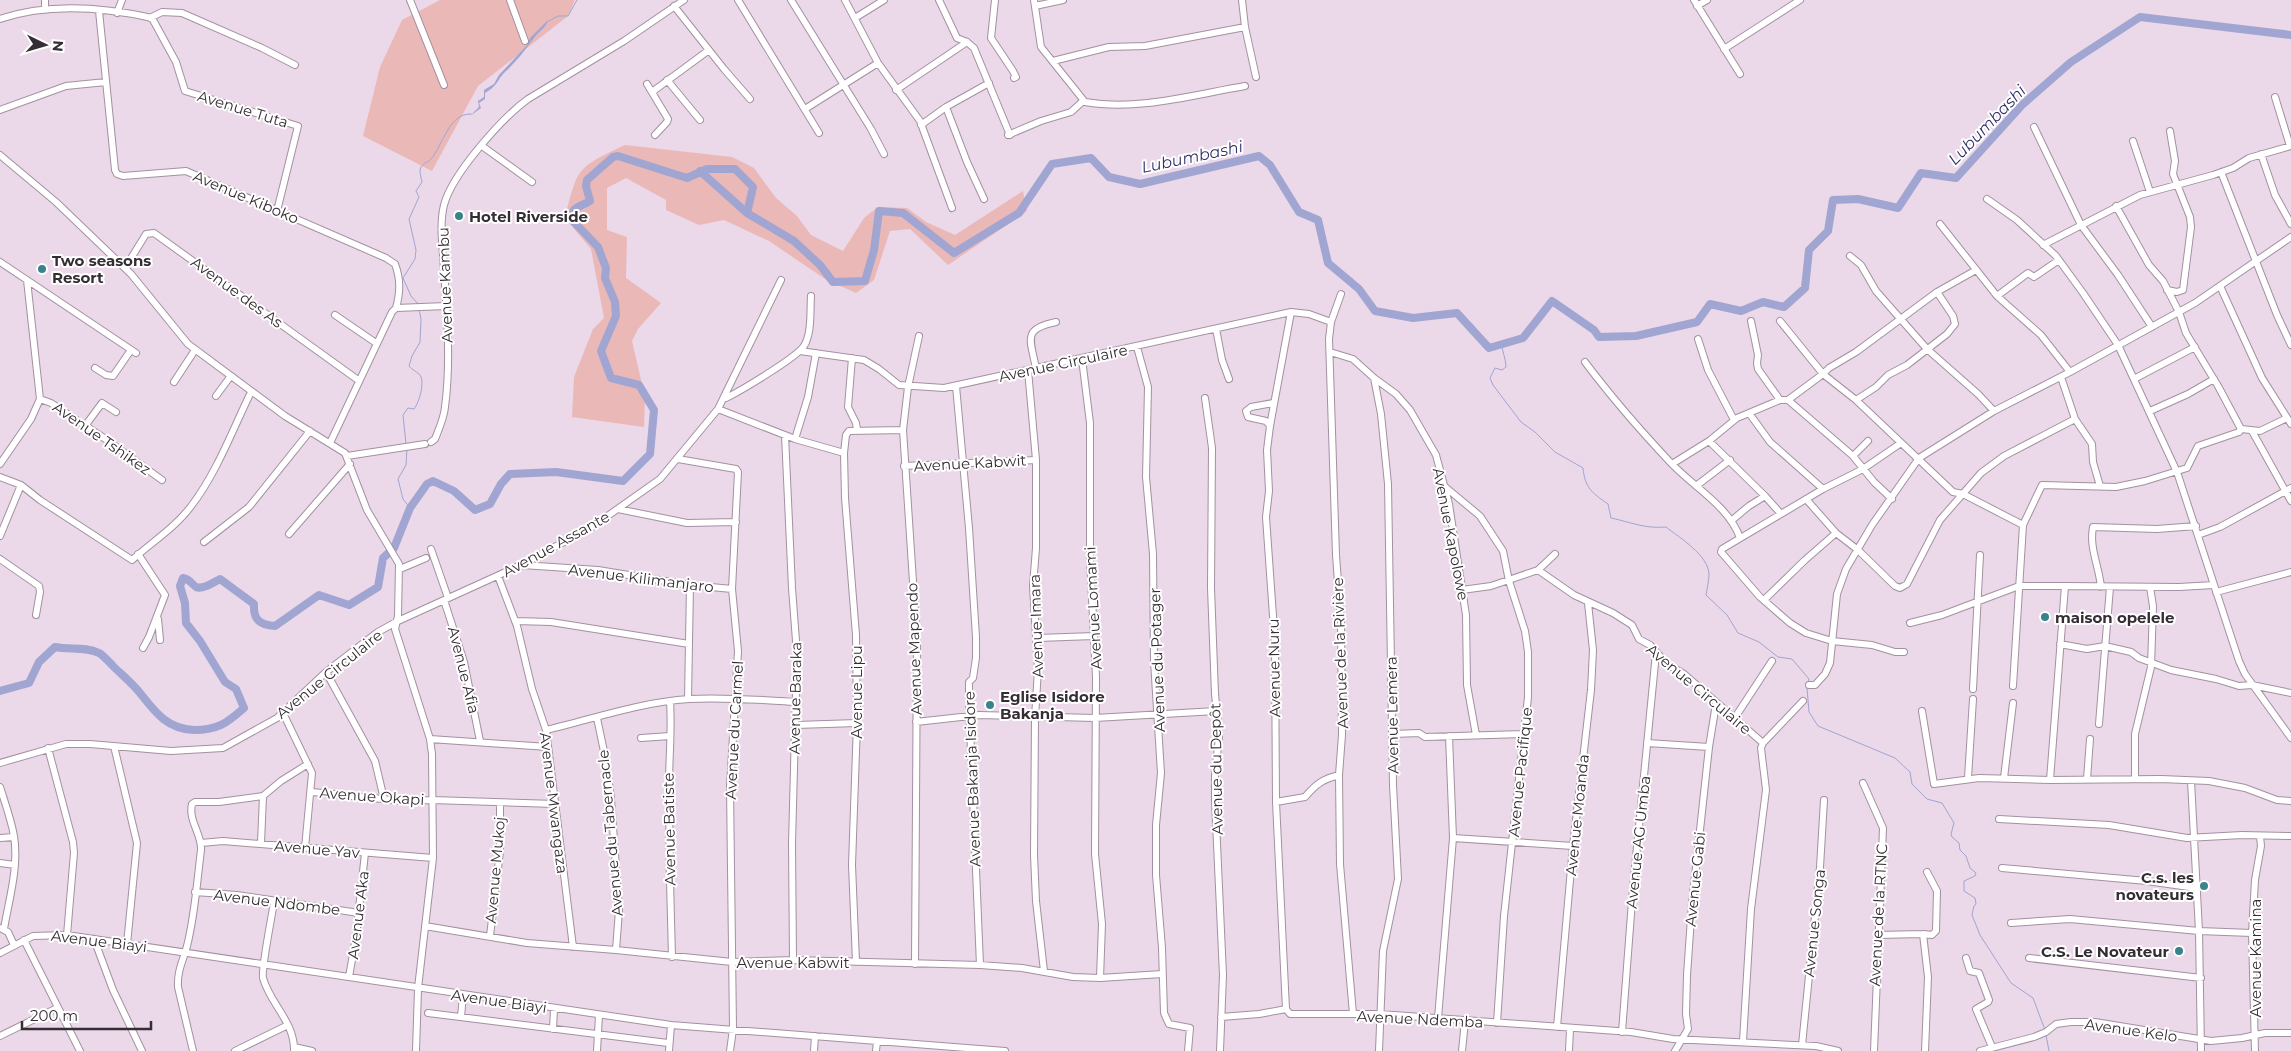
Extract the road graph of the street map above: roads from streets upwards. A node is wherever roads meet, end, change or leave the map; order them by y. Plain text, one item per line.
1 (45, 0) edge
2 (122, 0) edge
3 (410, 0) edge
4 (510, 0) edge
5 (684, 0) edge
6 (738, 0) edge
7 (791, 0) edge
8 (845, 0) edge
9 (884, 0) edge
10 (939, 0) edge
11 (995, 0) edge
12 (1063, 0) edge
13 (1242, 0) edge
14 (1707, 0) edge
15 (1800, 0) edge
16 (1034, 3) edge
17 (1696, 3) edge
18 (674, 6) junction
19 (45, 9) junction
20 (99, 11) junction
21 (117, 13) junction
22 (150, 18) junction
23 (855, 18) junction
24 (0, 19) edge
25 (1245, 27) junction
26 (525, 41) dead end
27 (968, 42) junction
28 (1724, 48) junction
29 (709, 50) junction
30 (1053, 61) junction
31 (878, 64) junction
32 (295, 65) dead end
33 (1740, 74) dead end
34 (1256, 77) dead end
35 (1014, 78) dead end
36 (667, 80) junction
37 (106, 82) junction
38 (989, 83) junction
39 (647, 84) dead end
40 (842, 84) junction
41 (444, 85) dead end
42 (1245, 86) dead end
43 (896, 90) junction
44 (652, 92) junction
45 (2275, 97) dead end
46 (750, 99) dead end
47 (1083, 101) junction
48 (946, 107) junction
49 (805, 109) junction
50 (0, 110) edge
51 (700, 120) dead end
52 (921, 125) junction
53 (2034, 127) dead end
54 (2170, 131) dead end
55 (819, 133) dead end
56 (655, 135) dead end
57 (2133, 141) dead end
58 (482, 146) junction
59 (2291, 146) edge
60 (884, 154) dead end
61 (2261, 154) junction
62 (0, 155) edge
63 (2221, 172) junction
64 (532, 182) dead end
65 (2178, 186) junction
66 (2150, 192) junction
67 (984, 199) dead end
68 (1987, 199) dead end
69 (2116, 206) junction
70 (952, 208) dead end
71 (277, 211) junction
72 (1940, 224) dead end
73 (2291, 224) edge
74 (2082, 225) junction
75 (2291, 239) edge
76 (2043, 245) junction
77 (1850, 256) dead end
78 (2059, 260) junction
79 (2255, 261) junction
80 (0, 262) edge
81 (124, 268) junction
82 (1976, 270) junction
83 (27, 280) junction
84 (781, 280) dead end
85 (2220, 286) junction
86 (2167, 290) junction
87 (1937, 292) junction
88 (1342, 294) dead end
89 (811, 296) dead end
90 (1996, 296) junction
91 (446, 306) junction
92 (396, 308) junction
93 (1291, 312) junction
94 (2179, 312) junction
95 (335, 315) dead end
96 (1901, 318) junction
97 (1751, 321) dead end
98 (1780, 321) dead end
99 (1056, 322) dead end
100 (1331, 322) junction
101 (2152, 327) junction
102 (1216, 329) junction
103 (919, 336) dead end
104 (1698, 339) dead end
105 (376, 343) junction
106 (2118, 345) junction
107 (2291, 345) edge
108 (1137, 347) junction
109 (2195, 348) junction
110 (1927, 349) junction
111 (195, 350) junction
112 (800, 351) junction
113 (1330, 352) junction
114 (816, 353) junction
115 (852, 358) junction
116 (1082, 359) junction
117 (1585, 362) dead end
118 (95, 368) dead end
119 (1036, 369) junction
120 (1028, 370) junction
121 (2070, 372) junction
122 (1823, 374) junction
123 (230, 376) junction
124 (2061, 377) junction
125 (1374, 378) junction
126 (1229, 379) dead end
127 (2134, 379) junction
128 (2214, 379) junction
129 (358, 380) junction
130 (174, 382) dead end
131 (956, 386) junction
132 (908, 387) junction
133 (251, 392) junction
134 (216, 396) dead end
135 (726, 398) junction
136 (1205, 398) dead end
137 (40, 399) junction
138 (1784, 400) junction
139 (1856, 400) junction
140 (1274, 403) junction
141 (718, 409) junction
142 (1994, 411) junction
143 (2150, 411) junction
144 (116, 412) dead end
145 (1749, 413) junction
146 (2074, 419) junction
147 (1734, 420) junction
148 (2289, 421) edge
149 (85, 426) junction
150 (1270, 426) junction
151 (857, 430) junction
152 (903, 430) junction
153 (2241, 430) junction
154 (310, 431) junction
155 (2252, 431) junction
156 (785, 435) junction
157 (795, 439) junction
158 (1709, 440) junction
159 (1868, 441) dead end
160 (330, 443) junction
161 (1901, 443) junction
162 (844, 453) junction
163 (346, 456) junction
164 (1853, 456) junction
165 (1919, 458) junction
166 (678, 459) junction
167 (1036, 460) junction
168 (1730, 460) junction
169 (0, 464) edge
170 (350, 464) junction
171 (964, 464) junction
172 (1672, 464) junction
173 (904, 466) junction
174 (1863, 469) junction
175 (2177, 472) junction
176 (0, 477) edge
177 (162, 480) dead end
178 (21, 485) junction
179 (1444, 486) junction
180 (1696, 486) junction
181 (2100, 486) junction
182 (1823, 489) junction
183 (2288, 490) edge
184 (1963, 494) junction
185 (1765, 496) junction
186 (1806, 499) junction
187 (1892, 499) junction
188 (2291, 501) edge
189 (618, 509) junction
190 (1782, 514) junction
191 (1731, 521) junction
192 (736, 522) junction
193 (2023, 525) junction
194 (2196, 526) junction
195 (1836, 533) junction
196 (289, 534) dead end
197 (2198, 535) junction
198 (0, 536) edge
199 (1740, 538) junction
200 (204, 542) dead end
201 (431, 549) dead end
202 (1858, 550) junction
203 (138, 554) junction
204 (1555, 554) dead end
205 (1980, 555) dead end
206 (426, 558) dead end
207 (0, 559) edge
208 (521, 565) junction
209 (400, 569) junction
210 (1538, 570) junction
211 (2291, 572) edge
212 (498, 576) junction
213 (1508, 580) junction
214 (690, 585) junction
215 (2019, 586) junction
216 (2064, 586) junction
217 (2110, 586) junction
218 (2101, 587) junction
219 (2150, 587) junction
220 (2215, 588) junction
221 (732, 589) junction
222 (1462, 590) junction
223 (446, 599) junction
224 (1764, 600) junction
225 (1976, 602) junction
226 (1588, 603) junction
227 (36, 615) dead end
228 (158, 618) junction
229 (398, 621) junction
230 (515, 621) junction
231 (1910, 623) dead end
232 (1094, 636) junction
233 (1038, 638) junction
234 (160, 640) dead end
235 (1832, 641) junction
236 (689, 644) junction
237 (2060, 644) junction
238 (2105, 646) junction
239 (142, 648) dead end
240 (1904, 652) dead end
241 (1656, 653) junction
242 (1772, 661) dead end
243 (2151, 662) junction
244 (326, 672) junction
245 (1809, 685) dead end
246 (2252, 685) junction
247 (2013, 686) dead end
248 (1973, 689) dead end
249 (2291, 693) edge
250 (688, 699) junction
251 (1973, 699) dead end
252 (735, 700) junction
253 (1804, 701) dead end
254 (670, 702) junction
255 (797, 702) junction
256 (2013, 703) dead end
257 (1716, 704) junction
258 (1216, 711) junction
259 (1922, 711) dead end
260 (282, 713) junction
261 (1157, 714) junction
262 (970, 717) junction
263 (597, 718) junction
264 (1035, 718) junction
265 (1095, 718) junction
266 (1734, 719) junction
267 (916, 722) junction
268 (856, 723) junction
269 (2099, 724) dead end
270 (796, 725) junction
271 (546, 730) junction
272 (1393, 734) junction
273 (1524, 734) junction
274 (1476, 735) junction
275 (670, 736) junction
276 (1449, 736) junction
277 (641, 738) dead end
278 (2291, 738) edge
279 (430, 739) junction
280 (2090, 739) dead end
281 (480, 741) junction
282 (1647, 743) junction
283 (1763, 743) junction
284 (114, 746) junction
285 (548, 747) junction
286 (1709, 747) junction
287 (48, 748) junction
288 (0, 763) edge
289 (308, 764) junction
290 (1339, 775) junction
291 (1968, 778) junction
292 (2004, 778) junction
293 (2135, 779) junction
294 (2050, 780) junction
295 (2087, 780) junction
296 (2191, 780) junction
297 (1863, 783) dead end
298 (0, 787) edge
299 (312, 792) junction
300 (263, 796) junction
301 (384, 799) junction
302 (432, 800) junction
303 (1824, 800) dead end
304 (2291, 801) edge
305 (1276, 802) junction
306 (500, 803) junction
307 (555, 804) junction
308 (1999, 819) dead end
309 (2260, 836) junction
310 (2291, 836) edge
311 (14, 837) junction
312 (0, 838) edge
313 (1453, 838) junction
314 (2194, 838) junction
315 (1514, 841) junction
316 (201, 843) junction
317 (261, 843) junction
318 (1573, 846) junction
319 (305, 848) junction
320 (365, 853) junction
321 (432, 858) junction
322 (0, 863) edge
323 (15, 865) junction
324 (2002, 868) dead end
325 (1927, 872) dead end
326 (2196, 888) junction
327 (195, 892) junction
328 (274, 902) junction
329 (359, 913) junction
330 (2011, 923) dead end
331 (425, 926) junction
332 (2, 928) edge
333 (2199, 931) junction
334 (2252, 933) junction
335 (1923, 934) junction
336 (67, 935) junction
337 (1877, 935) junction
338 (490, 936) junction
339 (94, 939) junction
340 (24, 940) junction
341 (127, 944) junction
342 (14, 945) junction
343 (573, 947) junction
344 (616, 950) junction
345 (185, 952) junction
346 (0, 953) edge
347 (672, 957) junction
348 (1966, 958) dead end
349 (2029, 958) dead end
350 (793, 960) junction
351 (732, 962) junction
352 (856, 962) junction
353 (915, 964) junction
354 (263, 965) junction
355 (980, 965) junction
356 (1044, 971) junction
357 (1162, 974) junction
358 (349, 978) junction
359 (1100, 978) junction
360 (2201, 978) junction
361 (418, 988) junction
362 (463, 995) junction
363 (57, 1008) junction
364 (554, 1009) junction
365 (1286, 1009) junction
366 (428, 1013) dead end
367 (1353, 1014) junction
368 (1380, 1014) junction
369 (599, 1015) junction
370 (461, 1017) junction
371 (1221, 1017) junction
372 (1438, 1018) junction
373 (1465, 1021) junction
374 (1497, 1023) junction
375 (288, 1025) junction
376 (671, 1025) junction
377 (1557, 1027) junction
378 (1570, 1028) junction
379 (553, 1029) junction
380 (733, 1029) junction
381 (1622, 1032) junction
382 (2291, 1033) edge
383 (598, 1034) junction
384 (2255, 1035) junction
385 (0, 1036) edge
386 (815, 1036) junction
387 (1681, 1039) junction
388 (2202, 1040) junction
389 (1743, 1041) junction
390 (877, 1042) junction
391 (668, 1043) junction
392 (1802, 1046) junction
393 (1992, 1047) junction
394 (1785, 1048) edge
395 (294, 1049) edge
396 (934, 1049) edge
397 (80, 1051) edge
398 (142, 1051) edge
399 (194, 1051) edge
400 (235, 1051) edge
401 (312, 1051) edge
402 (416, 1051) edge
403 (598, 1051) edge
404 (669, 1051) edge
405 (730, 1051) edge
406 (814, 1051) edge
407 (876, 1051) edge
408 (994, 1051) edge
409 (1005, 1051) edge
410 (1188, 1051) edge
411 (1220, 1051) edge
412 (1379, 1051) edge
413 (1462, 1051) edge
414 (1569, 1051) edge
415 (1675, 1051) edge
416 (1838, 1051) edge
417 (1874, 1051) edge
418 (1925, 1051) edge
419 (1980, 1051) edge
420 (2201, 1051) edge
421 (2255, 1051) edge

1 - 19 street
2 - 21 street
3 - 41 street
4 - 26 street
5 - 18 street, Avenue Kambu
6 - 49 street
7 - 40 street
8 - 23 street
9 - 23 street
10 - 27 street
11 - 35 street
12 - 16 street
13 - 25 street
14 - 17 street
15 - 28 street
16 - 30 street
17 - 28 street
18 - 29 street
18 - 58 street, Avenue Kambu
19 - 20 street
19 - 24 street
20 - 21 street
20 - 37 street, Avenue Kiboko
21 - 22 street
22 - 32 street
22 - 71 street, Avenue Tuta
23 - 31 street
25 - 30 street
25 - 34 street
27 - 38 street
27 - 43 street
28 - 33 street
29 - 36 street
29 - 46 street
30 - 47 street
31 - 40 street
31 - 43 street
36 - 44 street
36 - 51 street
37 - 50 street
37 - 71 street, Avenue Kiboko
38 - 47 street
38 - 48 street
39 - 44 street
40 - 49 street
40 - 60 street
42 - 47 street
43 - 52 street
44 - 56 street
45 - 59 street
48 - 52 street
48 - 67 street
49 - 55 street
52 - 70 street
53 - 74 street
54 - 65 street
57 - 66 street
58 - 64 street
58 - 91 street, Avenue Kambu
59 - 61 street
61 - 63 street
61 - 73 street
62 - 81 street
63 - 65 street
63 - 79 street
65 - 66 street
65 - 86 street
66 - 69 street
68 - 76 street
69 - 74 street
69 - 86 street
71 - 92 street, Avenue Kiboko
72 - 82 street
74 - 76 street
74 - 101 street
75 - 79 street
76 - 78 street
77 - 96 street
78 - 90 street
78 - 106 street
79 - 85 street
79 - 107 street
80 - 83 street
81 - 111 street
81 - 129 street, Avenue des As
82 - 87 street
82 - 90 street
83 - 118 street
83 - 137 street
84 - 135 street, Avenue Assante
85 - 94 street
85 - 148 street
86 - 94 street
87 - 96 street
87 - 110 street
88 - 100 street, Avenue de la Rivière
89 - 112 street
90 - 121 street
91 - 92 street
91 - 163 street, Avenue Kambu
92 - 105 street
93 - 100 street, Avenue Circulaire
93 - 102 street, Avenue Circulaire
93 - 140 street
94 - 101 street
94 - 109 street
95 - 105 street
96 - 110 street
96 - 122 street
97 - 138 street
98 - 122 street
99 - 119 street
100 - 113 street, Avenue de la Rivière
101 - 106 street
102 - 108 street, Avenue Circulaire
102 - 126 street
103 - 132 street, Avenue Mapendo
104 - 147 street
105 - 129 street
106 - 121 street
106 - 127 street
108 - 116 street, Avenue Circulaire
108 - 261 street, Avenue du Potager
109 - 127 street
109 - 128 street
110 - 139 street
110 - 142 street
111 - 123 street
111 - 130 street
112 - 114 street, Avenue Circulaire
112 - 135 street
113 - 125 street, Avenue Kapolowe
113 - 290 street, Avenue de la Rivière
114 - 115 street, Avenue Circulaire
114 - 157 street
115 - 132 street, Avenue Circulaire
115 - 151 street
116 - 119 street, Avenue Circulaire
116 - 232 street, Avenue Lomami
117 - 172 street
119 - 120 street, Avenue Circulaire
120 - 131 street, Avenue Circulaire
120 - 167 street, Avenue Imara
121 - 124 street
122 - 138 street
122 - 139 street
123 - 133 street
123 - 134 street
124 - 142 street
124 - 146 street
125 - 179 street, Avenue Kapolowe
125 - 272 street, Avenue Lemera
127 - 143 street
128 - 143 street
128 - 153 street
129 - 160 street
131 - 132 street, Avenue Circulaire
131 - 171 street, Avenue Bakanja Isidore
132 - 152 street, Avenue Mapendo
133 - 154 street
133 - 203 street
135 - 141 street, Avenue Assante
136 - 258 street, Avenue du Depôt
137 - 149 street, Avenue Tshikez
137 - 169 street
138 - 145 street
138 - 164 street
139 - 161 street
140 - 150 street, Avenue Nuru
140 - 150 street
141 - 156 street
141 - 166 street, Avenue Assante
142 - 165 street
143 - 175 street
144 - 149 street
145 - 147 street
145 - 182 street
146 - 181 street
146 - 184 street
147 - 158 street
148 - 155 street
149 - 177 street, Avenue Tshikez
150 - 305 street, Avenue Nuru
151 - 152 street
151 - 162 street, Avenue Lipu
152 - 173 street, Avenue Mapendo
153 - 155 street
153 - 175 street
154 - 160 street
154 - 200 street
155 - 183 street
156 - 157 street
156 - 255 street, Avenue Baraka
157 - 162 street
158 - 168 street
158 - 172 street
159 - 164 street
160 - 163 street
161 - 165 street
161 - 174 street
162 - 268 street, Avenue Lipu
163 - 170 street
164 - 174 street
165 - 184 street
165 - 187 street
166 - 189 street, Avenue Assante
166 - 192 street, Avenue du Carmel
167 - 171 street, Avenue Kabwit
167 - 233 street, Avenue Imara
168 - 180 street
168 - 185 street
170 - 196 street
170 - 209 street
171 - 173 street, Avenue Kabwit
171 - 262 street, Avenue Bakanja Isidore
172 - 180 street
173 - 267 street, Avenue Mapendo
174 - 182 street
174 - 187 street
175 - 181 street
175 - 194 street
176 - 178 street
178 - 198 street
178 - 203 street
179 - 213 street, Avenue Pacifique
179 - 222 street, Avenue Kapolowe
180 - 191 street
181 - 193 street
182 - 186 street
183 - 188 street
183 - 197 street
184 - 193 street
184 - 202 street
185 - 190 street
185 - 191 street
186 - 190 street
186 - 195 street
187 - 202 street
189 - 192 street
189 - 208 street, Avenue Assante
190 - 199 street
191 - 199 street
192 - 221 street, Avenue du Carmel
193 - 215 street
194 - 197 street
194 - 218 street
195 - 202 street
195 - 224 street
197 - 220 street
199 - 224 street
201 - 223 street, Avenue Afia
202 - 235 street
203 - 228 street
204 - 210 street
205 - 225 street
206 - 209 street
207 - 227 street
208 - 212 street, Avenue Assante
208 - 214 street, Avenue Kilimanjaro
209 - 229 street
210 - 213 street
210 - 226 street, Avenue Circulaire
211 - 220 street
212 - 223 street, Avenue Assante
212 - 230 street, Avenue Mwangaza
213 - 222 street
213 - 273 street, Avenue Pacifique
214 - 221 street, Avenue Kilimanjaro
214 - 236 street
215 - 216 street
215 - 225 street
215 - 247 street
216 - 218 street
216 - 237 street
217 - 218 street
217 - 219 street
217 - 238 street
219 - 220 street
219 - 243 street
220 - 246 street
221 - 252 street, Avenue du Carmel
222 - 274 street, Avenue Kapolowe
223 - 229 street, Avenue Assante
223 - 281 street, Avenue Afia
224 - 235 street
225 - 231 street
225 - 248 street
226 - 241 street, Avenue Circulaire
226 - 318 street, Avenue Moanda
228 - 234 street
228 - 239 street
229 - 244 street, Avenue Circulaire
229 - 279 street
230 - 236 street
230 - 271 street, Avenue Mwangaza
232 - 233 street
232 - 265 street, Avenue Lomami
233 - 264 street, Avenue Imara
235 - 240 street
235 - 245 street
236 - 250 street
237 - 238 street
237 - 294 street
238 - 243 street
238 - 269 street
241 - 257 street, Avenue Circulaire
241 - 282 street, Avenue AG Umba
242 - 266 street
243 - 246 street
243 - 293 street
244 - 260 street, Avenue Circulaire
244 - 301 street
246 - 249 street
246 - 278 street
250 - 252 street
250 - 254 street
251 - 291 street
252 - 255 street
252 - 351 street, Avenue du Carmel
253 - 283 street
254 - 263 street
254 - 275 street, Avenue Batiste
255 - 270 street, Avenue Baraka
256 - 292 street
257 - 266 street, Avenue Circulaire
257 - 286 street, Avenue Gabi
258 - 261 street
258 - 371 street, Avenue du Depôt
259 - 291 street
260 - 284 street, Avenue Circulaire
260 - 289 street
261 - 265 street
261 - 357 street, Avenue du Potager
262 - 264 street
262 - 267 street
262 - 355 street, Avenue Bakanja Isidore
263 - 271 street
263 - 344 street, Avenue du Tabernacle
264 - 265 street
264 - 356 street, Avenue Imara
265 - 359 street, Avenue Lomami
266 - 283 street, Avenue Circulaire
267 - 353 street, Avenue Mapendo
268 - 270 street
268 - 352 street, Avenue Lipu
270 - 350 street, Avenue Baraka
271 - 285 street, Avenue Mwangaza
272 - 276 street
272 - 368 street, Avenue Lemera
273 - 274 street
273 - 315 street, Avenue Pacifique
274 - 276 street
275 - 277 street
275 - 347 street, Avenue Batiste
276 - 313 street
279 - 281 street
279 - 302 street
280 - 295 street
281 - 285 street
282 - 286 street
282 - 381 street, Avenue AG Umba
283 - 389 street
284 - 287 street, Avenue Circulaire
284 - 341 street
285 - 307 street, Avenue Mwangaza
286 - 387 street, Avenue Gabi
287 - 288 street, Avenue Circulaire
287 - 336 street
289 - 299 street
289 - 300 street
290 - 305 street
290 - 367 street, Avenue de la Rivière
291 - 292 street
292 - 294 street
293 - 295 street
293 - 296 street
294 - 295 street
296 - 304 street
296 - 314 street
297 - 337 street, Avenue de la RTNC
298 - 311 street
299 - 301 street, Avenue Okapi
299 - 319 street
300 - 316 street
300 - 317 street
301 - 302 street, Avenue Okapi
302 - 306 street, Avenue Okapi
302 - 321 street
303 - 392 street, Avenue Songa
305 - 365 street, Avenue Nuru
306 - 307 street, Avenue Okapi
306 - 338 street, Avenue Mukoj
307 - 343 street, Avenue Mwangaza
308 - 314 street
309 - 310 street
309 - 314 street
309 - 334 street, Avenue Kamina
311 - 312 street
311 - 323 street
313 - 315 street
313 - 372 street
314 - 326 street
315 - 318 street
315 - 374 street, Avenue Pacifique
316 - 317 street, Avenue Yav
316 - 327 street
317 - 319 street, Avenue Yav
318 - 377 street, Avenue Moanda
319 - 320 street, Avenue Yav
320 - 321 street, Avenue Yav
320 - 329 street, Avenue Aka
321 - 331 street
322 - 323 street
323 - 332 street
324 - 326 street
325 - 335 street
326 - 333 street
327 - 328 street, Avenue Ndombe
327 - 345 street
328 - 329 street, Avenue Ndombe
328 - 354 street
329 - 358 street, Avenue Aka
330 - 333 street
331 - 338 street, Avenue Kabwit
331 - 361 street
332 - 342 street
333 - 334 street
333 - 360 street
334 - 384 street, Avenue Kamina
335 - 337 street
335 - 418 street
336 - 339 street, Avenue Biayi
336 - 340 street, Avenue Biayi
337 - 417 street, Avenue de la RTNC
338 - 343 street, Avenue Kabwit
339 - 341 street, Avenue Biayi
339 - 398 street
340 - 342 street, Avenue Biayi
340 - 363 street
341 - 345 street, Avenue Biayi
342 - 346 street, Avenue Biayi
343 - 344 street, Avenue Kabwit
344 - 347 street, Avenue Kabwit
345 - 354 street, Avenue Biayi
345 - 399 street
347 - 351 street, Avenue Kabwit
348 - 393 street
349 - 360 street
350 - 351 street, Avenue Kabwit
350 - 352 street, Avenue Kabwit
351 - 380 street, Avenue du Carmel
352 - 353 street, Avenue Kabwit
353 - 355 street, Avenue Kabwit
354 - 358 street, Avenue Biayi
354 - 375 street
355 - 356 street, Avenue Kabwit
356 - 359 street, Avenue Kabwit
357 - 359 street, Avenue Kabwit
357 - 410 street, Avenue du Potager
358 - 361 street, Avenue Biayi
360 - 388 street
361 - 362 street, Avenue Biayi
361 - 402 street
362 - 364 street, Avenue Biayi
362 - 370 street
363 - 385 street
363 - 397 street
364 - 369 street, Avenue Biayi
364 - 379 street
365 - 367 street, Avenue Ndemba
365 - 371 street, Avenue Ndemba
366 - 370 street
367 - 368 street, Avenue Ndemba
368 - 372 street, Avenue Ndemba
368 - 412 street, Avenue Lemera
369 - 376 street, Avenue Biayi
369 - 383 street
370 - 379 street
371 - 411 street, Avenue du Depôt
372 - 373 street, Avenue Ndemba
373 - 374 street, Avenue Ndemba
373 - 413 street
374 - 377 street, Avenue Ndemba
375 - 395 street
375 - 400 street
376 - 380 street, Avenue Biayi
376 - 391 street
377 - 378 street, Avenue Ndemba
378 - 381 street, Avenue Ndemba
378 - 414 street
379 - 383 street
380 - 386 street, Avenue Biayi
380 - 405 street, Avenue du Carmel
381 - 387 street, Avenue Ndemba
382 - 384 street, Avenue Kelo
383 - 391 street
383 - 403 street
384 - 388 street, Avenue Kelo
384 - 421 street, Avenue Kamina
386 - 390 street, Avenue Biayi
386 - 406 street
387 - 389 street, Avenue Ndemba
387 - 415 street, Avenue Gabi
388 - 393 street, Avenue Kelo
388 - 420 street
389 - 394 street, Avenue Ndemba
390 - 396 street, Avenue Biayi
390 - 407 street
391 - 404 street
392 - 394 street, Avenue Ndemba
392 - 416 street, Avenue Ndemba
393 - 419 street, Avenue Kelo
395 - 401 street
396 - 408 street, Avenue Biayi
408 - 409 street, Avenue Biayi

